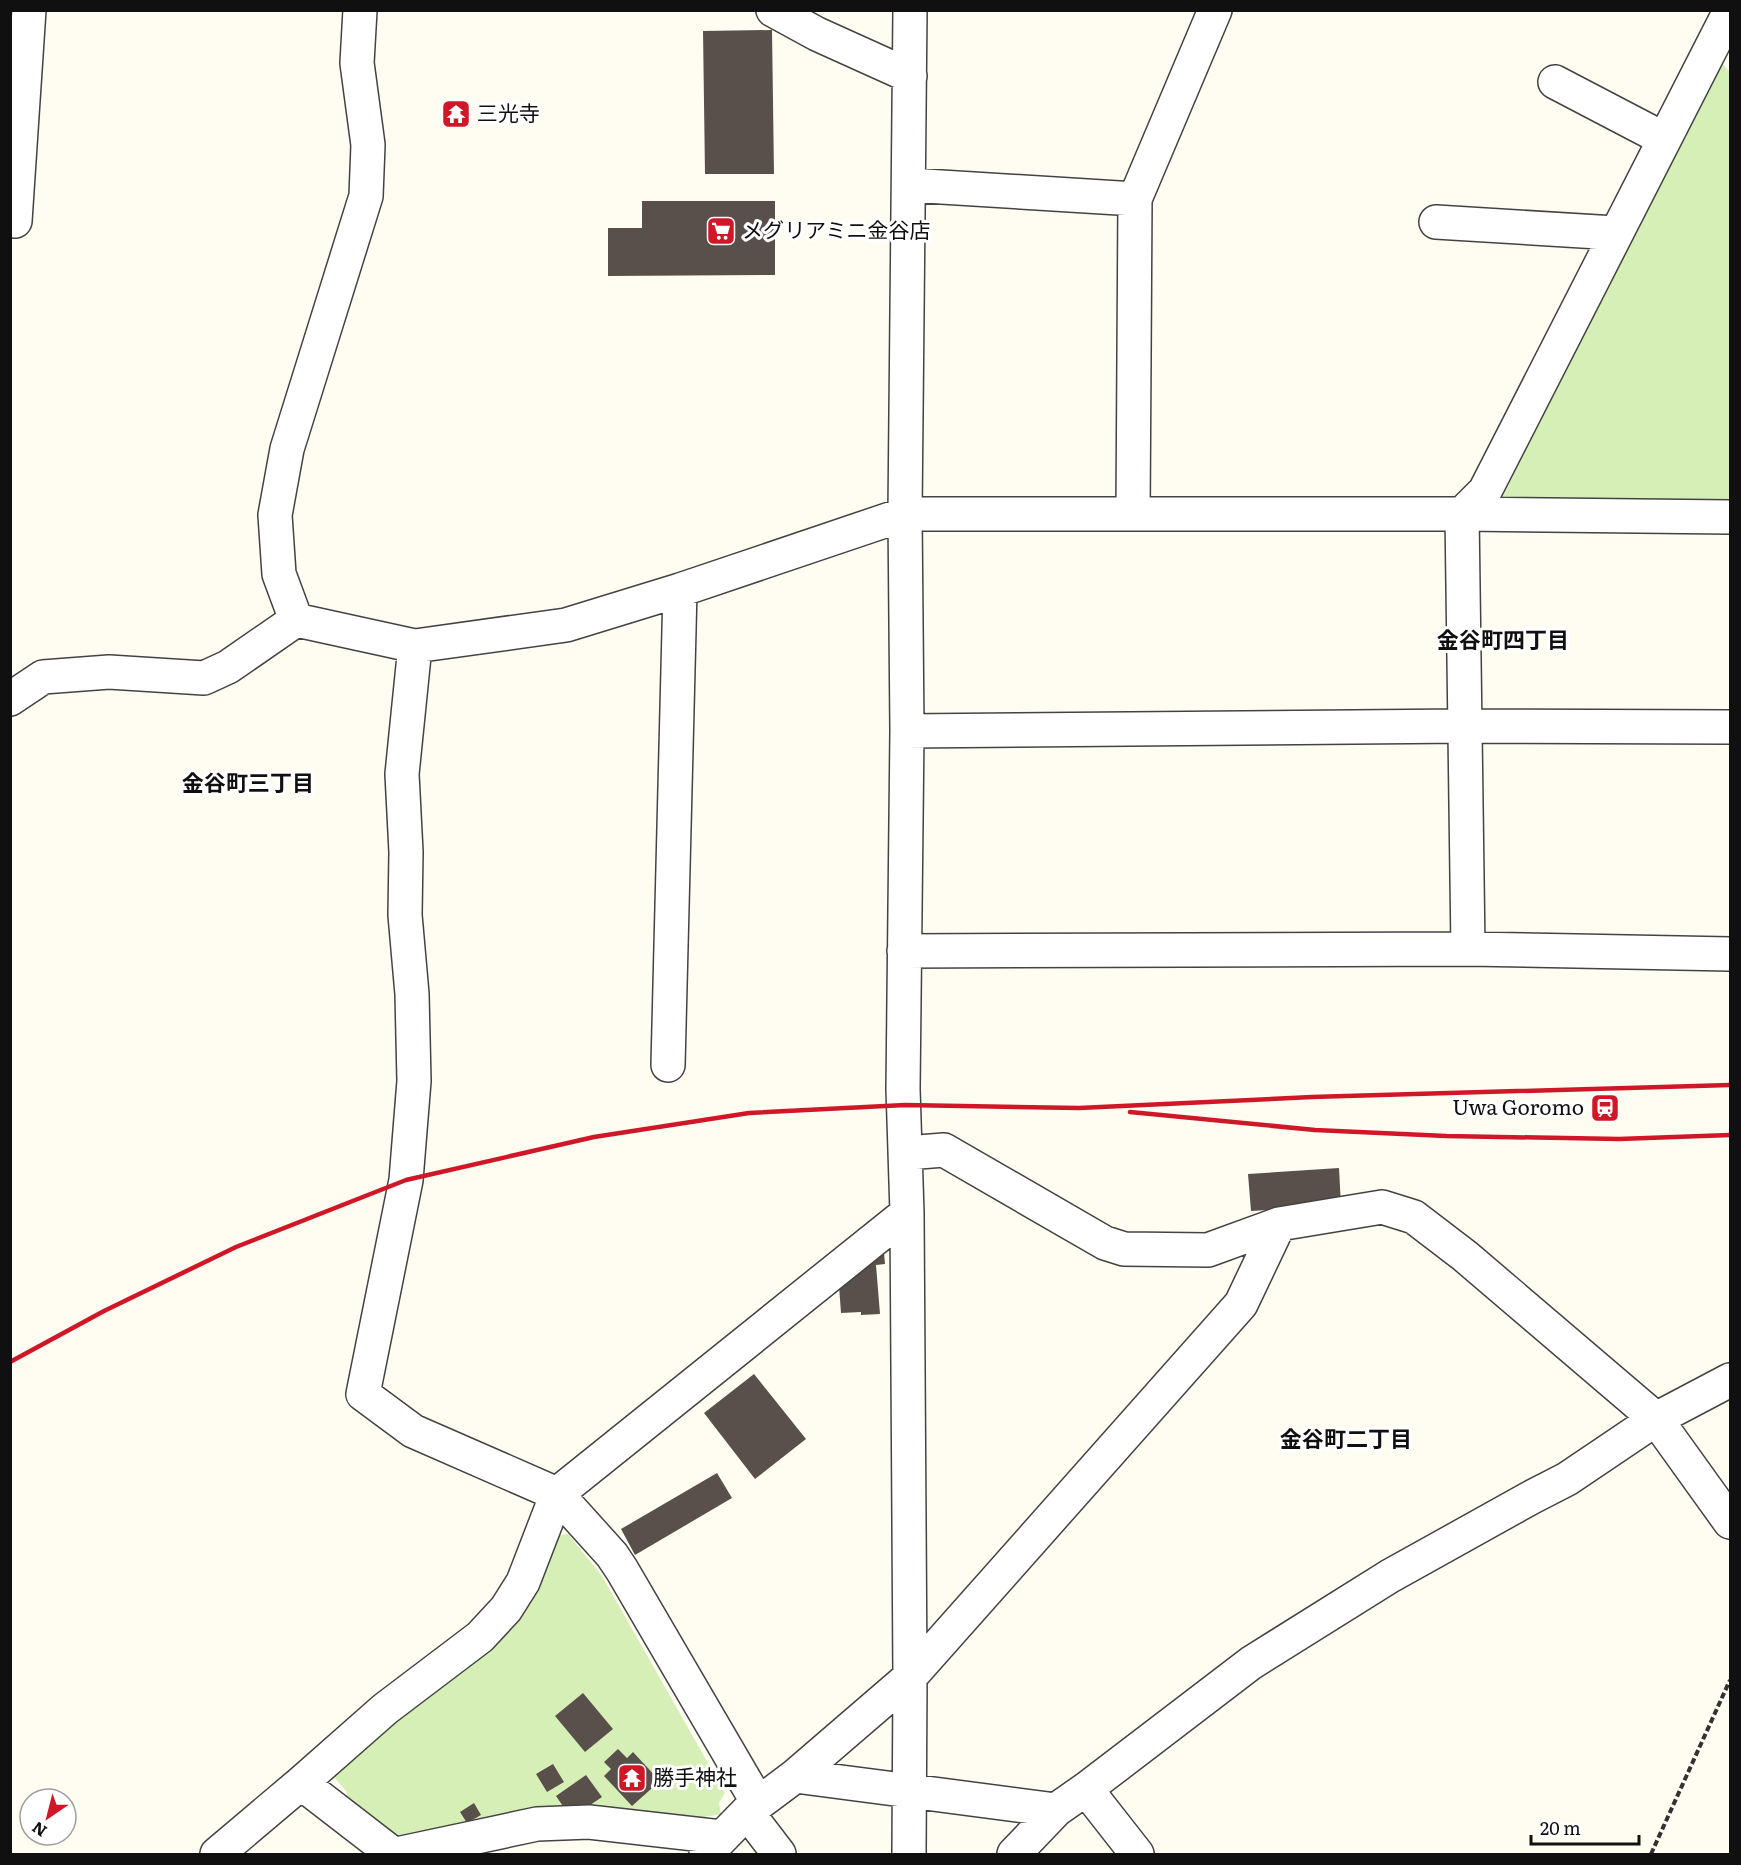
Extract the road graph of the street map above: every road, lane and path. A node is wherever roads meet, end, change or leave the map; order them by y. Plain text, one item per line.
1 (29, 10) edge
2 (360, 10) edge
3 (773, 10) edge
4 (910, 10) edge
5 (1215, 10) edge
6 (1731, 10) edge
7 (910, 76) junction
8 (1555, 82) dead end
9 (1664, 139) junction
10 (909, 185) junction
11 (1136, 199) junction
12 (10, 220) edge
13 (1436, 222) dead end
14 (1615, 233) junction
15 (905, 514) junction
16 (1133, 514) junction
17 (1462, 514) junction
18 (1731, 517) edge
19 (680, 590) junction
20 (296, 620) junction
21 (415, 646) junction
22 (10, 699) edge
23 (1464, 726) junction
24 (1731, 727) edge
25 (907, 731) junction
26 (1468, 949) junction
27 (904, 951) junction
28 (1731, 954) edge
29 (668, 1065) dead end
30 (906, 1153) junction
31 (907, 1213) junction
32 (1279, 1224) junction
33 (1731, 1380) edge
34 (1656, 1419) junction
35 (557, 1494) junction
36 (1731, 1522) edge
37 (910, 1677) junction
38 (1731, 1680) edge
39 (795, 1776) junction
40 (302, 1784) junction
41 (1086, 1789) junction
42 (909, 1792) junction
43 (753, 1807) junction
44 (1056, 1810) junction
45 (714, 1846) edge
46 (217, 1854) edge
47 (395, 1854) edge
48 (779, 1854) edge
49 (909, 1854) edge
50 (1014, 1854) edge
51 (1137, 1854) edge
52 (1651, 1854) edge

1 - 12 street
2 - 20 street
3 - 7 street
4 - 7 street
5 - 11 street
6 - 9 street
7 - 10 street
8 - 9 street
9 - 14 street
10 - 11 street
10 - 15 street
11 - 16 street
13 - 14 street
14 - 17 street
15 - 16 street
15 - 19 street
15 - 25 street
16 - 17 street
17 - 18 street
17 - 23 street
19 - 21 street
19 - 29 street
20 - 21 street
20 - 22 street
21 - 35 street
23 - 24 street
23 - 25 street
23 - 26 street
25 - 27 street
26 - 27 street
26 - 28 street
27 - 30 street
30 - 31 street
30 - 32 street
31 - 35 street
31 - 37 street
32 - 34 street
32 - 37 street
33 - 34 street
34 - 36 street
34 - 41 street
35 - 40 street
35 - 43 street
37 - 39 street
37 - 42 street
38 - 52 path
39 - 42 street
39 - 43 street
40 - 46 street
40 - 47 street
41 - 44 street
41 - 51 street
42 - 44 street
42 - 49 street
43 - 45 street
43 - 48 street
44 - 50 street
45 - 47 street

